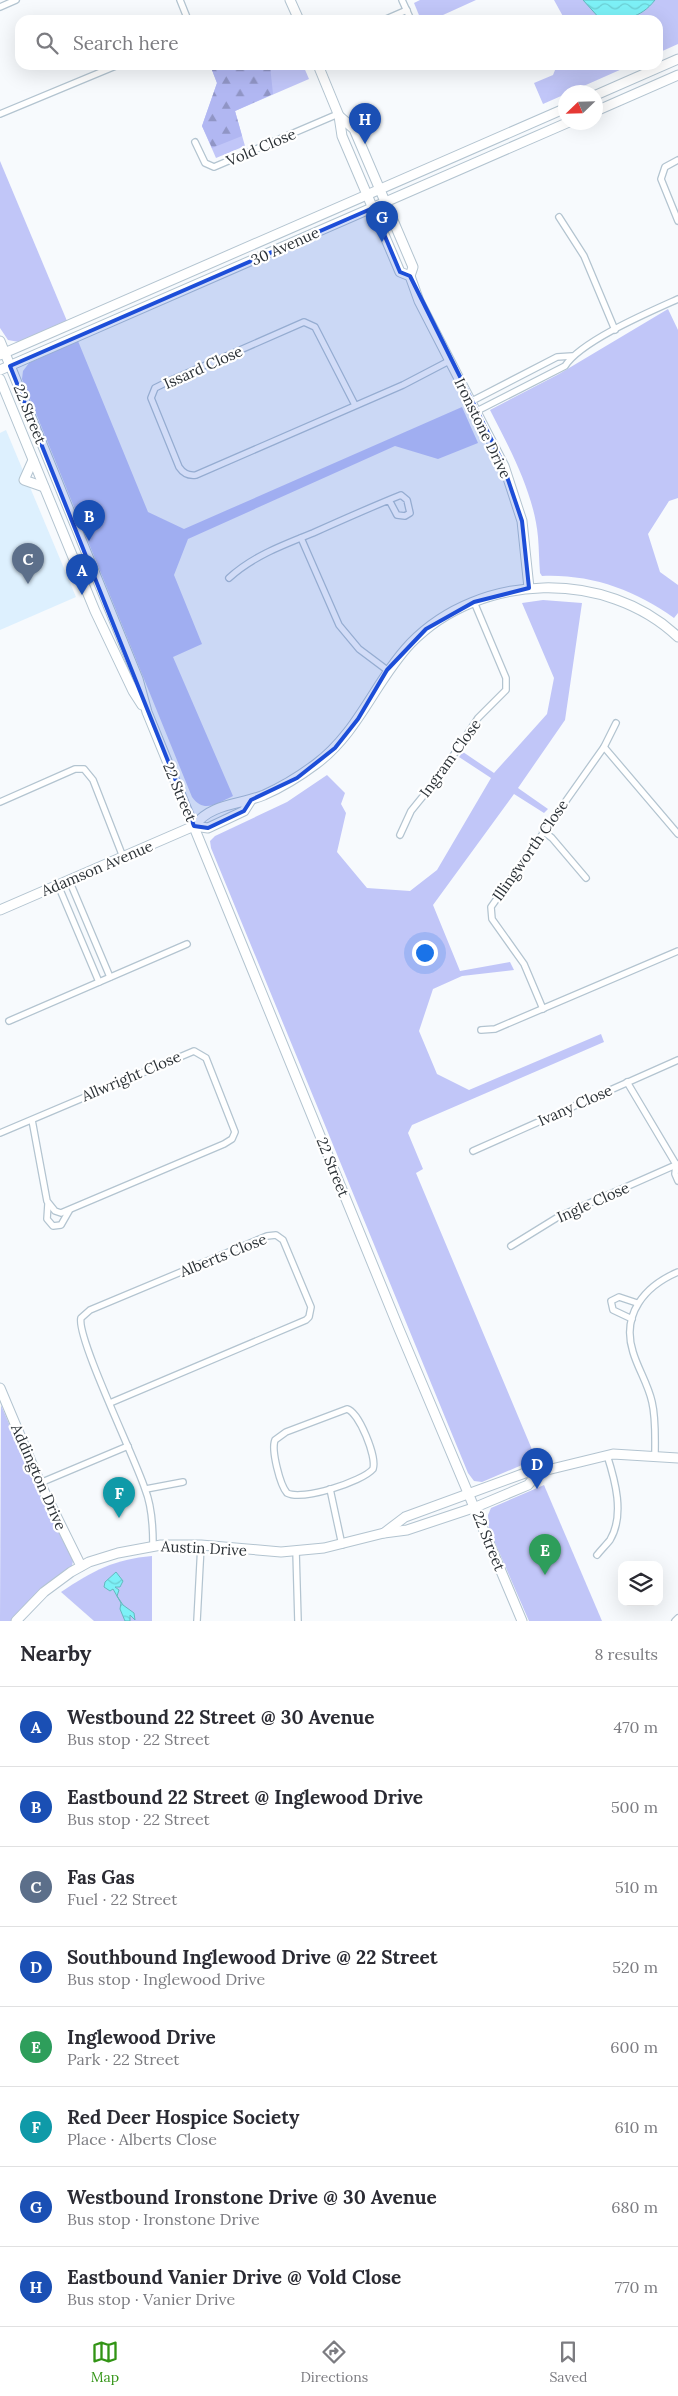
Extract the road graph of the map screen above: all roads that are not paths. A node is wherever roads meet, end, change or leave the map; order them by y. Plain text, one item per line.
1 (16, 0) edge
2 (180, 0) edge
3 (290, 0) edge
4 (402, 0) edge
5 (0, 7) edge
6 (407, 10) junction
7 (186, 15) edge
8 (297, 15) edge
9 (396, 15) edge
10 (409, 15) edge
11 (678, 59) edge
12 (663, 66) edge
13 (106, 70) edge
14 (320, 70) edge
15 (653, 70) edge
16 (678, 75) edge
17 (603, 92) edge
18 (603, 108) edge
19 (558, 111) edge
20 (0, 114) edge
21 (339, 115) junction
22 (558, 127) edge
23 (195, 142) dead end
24 (678, 160) edge
25 (380, 189) junction
26 (367, 195) junction
27 (385, 202) junction
28 (373, 208) junction
29 (559, 217) dead end
30 (678, 221) edge
31 (410, 276) junction
32 (678, 299) edge
33 (614, 330) junction
34 (0, 341) edge
35 (3, 354) edge
36 (572, 356) junction
37 (449, 361) junction
38 (10, 366) junction
39 (0, 370) edge
40 (0, 379) edge
41 (0, 394) edge
42 (472, 401) junction
43 (355, 405) junction
44 (14, 411) junction
45 (477, 411) junction
46 (33, 460) junction
47 (44, 487) junction
48 (389, 500) dead end
49 (301, 538) junction
50 (229, 578) dead end
51 (529, 588) junction
52 (474, 602) junction
53 (678, 637) edge
54 (387, 670) junction
55 (147, 712) junction
56 (616, 723) dead end
57 (604, 747) junction
58 (251, 800) junction
59 (0, 802) edge
60 (194, 826) junction
61 (543, 831) junction
62 (400, 834) dead end
63 (678, 834) edge
64 (123, 857) junction
65 (586, 878) dead end
66 (69, 880) junction
67 (58, 885) junction
68 (0, 910) edge
69 (187, 944) dead end
70 (678, 950) edge
71 (110, 977) junction
72 (99, 982) junction
73 (543, 1009) junction
74 (10, 1021) dead end
75 (480, 1030) dead end
76 (678, 1060) edge
77 (628, 1082) junction
78 (32, 1120) junction
79 (0, 1133) edge
80 (473, 1150) dead end
81 (677, 1165) edge
82 (678, 1181) edge
83 (48, 1204) junction
84 (69, 1211) junction
85 (511, 1246) dead end
86 (678, 1272) edge
87 (637, 1303) junction
88 (632, 1319) junction
89 (0, 1388) edge
90 (110, 1402) junction
91 (128, 1446) junction
92 (608, 1455) junction
93 (655, 1455) junction
94 (678, 1458) edge
95 (539, 1472) junction
96 (183, 1482) dead end
97 (40, 1483) junction
98 (146, 1489) junction
99 (330, 1489) junction
100 (470, 1495) junction
101 (476, 1508) junction
102 (384, 1533) junction
103 (153, 1545) junction
104 (201, 1545) junction
105 (342, 1545) junction
106 (296, 1551) junction
107 (597, 1555) dead end
108 (81, 1566) junction
109 (678, 1618) edge
110 (22, 1619) edge
111 (197, 1621) edge
112 (298, 1621) edge
113 (522, 1621) edge
114 (675, 1621) edge

1 - 5 street
2 - 7 street
3 - 8 main road
4 - 6 street
6 - 9 street
6 - 10 street
11 - 12 main road
13 - 20 street
14 - 21 main road
15 - 17 main road
16 - 18 main road
19 - 25 main road, 30 Avenue
21 - 23 street, Vold Close
21 - 25 main road, Ironstone Drive
21 - 26 main road, Ironstone Drive
22 - 27 main road, 30 Avenue
24 - 30 street
25 - 26 main road, 30 Avenue
25 - 27 main road, Ironstone Drive
26 - 28 main road, Ironstone Drive
26 - 35 main road, 30 Avenue
27 - 28 main road, 30 Avenue
27 - 31 main road, Ironstone Drive
28 - 31 main road, Ironstone Drive
28 - 38 main road, 30 Avenue
29 - 33 street
31 - 37 main road, Ironstone Drive
32 - 33 street
33 - 36 street
34 - 35 main road, 22 Street
35 - 38 main road, 22 Street
36 - 42 street
36 - 45 street
37 - 42 main road, Ironstone Drive
37 - 43 street, Issard Close
38 - 39 main road, 30 Avenue
38 - 55 main road, 22 Street
40 - 44 main road, 22 Street
41 - 44 main road
42 - 45 main road, Ironstone Drive
43 - 43 street, Issard Close
44 - 46 main road, 22 Street
45 - 51 main road, Ironstone Drive
46 - 47 main road, 22 Street
46 - 47 main road
47 - 55 main road, 22 Street
48 - 49 street
49 - 50 street
49 - 54 street
51 - 52 main road
51 - 53 main road
52 - 54 main road
52 - 62 street, Ingram Close
54 - 58 main road
55 - 60 main road, 22 Street
56 - 57 street, Illingworth Close
57 - 61 street, Illingworth Close
57 - 63 street
58 - 60 main road
58 - 60 main road
59 - 64 street
60 - 64 main road, Adamson Avenue
60 - 100 main road, 22 Street
61 - 65 street
61 - 73 street, Illingworth Close
64 - 66 main road, Adamson Avenue
66 - 67 main road, Adamson Avenue
66 - 71 street
67 - 68 main road, Adamson Avenue
67 - 72 street
69 - 71 street
70 - 73 street
71 - 72 street
72 - 74 street
73 - 75 street
76 - 77 street, Ivany Close
77 - 80 street, Ivany Close
77 - 81 street
78 - 79 street, Allwright Close
78 - 83 street, Allwright Close
78 - 84 street, Allwright Close
81 - 82 street
81 - 85 street, Ingle Close
83 - 84 street
83 - 84 street, Allwright Close
86 - 87 street
87 - 88 street
87 - 88 street
88 - 93 street
89 - 97 main road, Addington Drive
90 - 90 street, Alberts Close
90 - 91 street, Alberts Close
91 - 97 street
91 - 98 street, Alberts Close
92 - 93 main road, Austin Drive
92 - 95 main road, Austin Drive
92 - 107 street
93 - 94 main road, Austin Drive
95 - 100 main road, Austin Drive
95 - 101 main road, Austin Drive
96 - 98 street
97 - 108 main road, Addington Drive
98 - 103 street, Alberts Close
99 - 99 street
99 - 105 street
100 - 101 main road, 22 Street
100 - 102 main road, Austin Drive
101 - 102 main road, Austin Drive
101 - 113 main road, 22 Street
102 - 105 main road, Austin Drive
103 - 104 main road, Austin Drive
103 - 108 main road, Austin Drive
104 - 106 main road, Austin Drive
104 - 111 street
105 - 106 main road, Austin Drive
106 - 112 street
108 - 110 main road, Austin Drive
109 - 114 street

